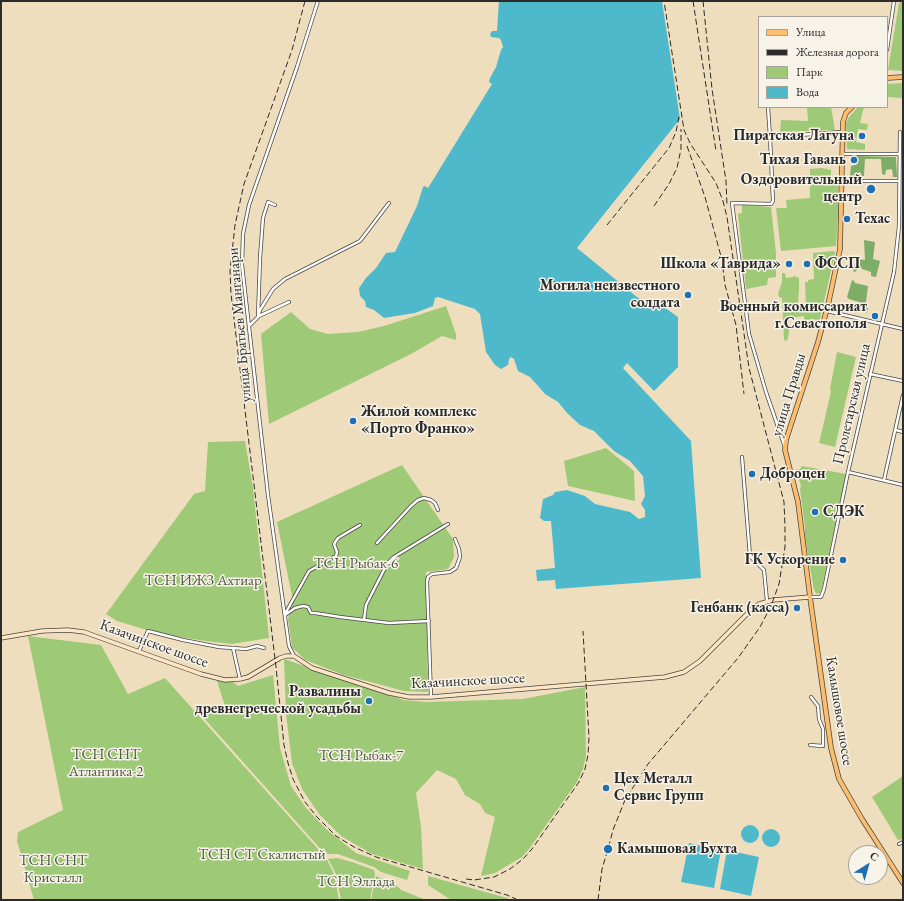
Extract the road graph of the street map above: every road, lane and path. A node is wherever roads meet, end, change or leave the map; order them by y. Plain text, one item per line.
1 (318, 1) edge
2 (894, 1) edge
3 (888, 43) edge
4 (903, 77) edge
5 (888, 78) edge
6 (768, 108) edge
7 (851, 108) edge
8 (842, 132) junction
9 (900, 132) dead end
10 (770, 137) junction
11 (843, 154) junction
12 (899, 154) junction
13 (899, 171) junction
14 (903, 171) edge
15 (842, 181) junction
16 (899, 181) junction
17 (389, 203) dead end
18 (275, 205) dead end
19 (288, 302) dead end
20 (826, 311) junction
21 (258, 316) junction
22 (881, 324) junction
23 (249, 325) junction
24 (903, 329) edge
25 (870, 374) junction
26 (903, 381) edge
27 (903, 395) edge
28 (896, 430) junction
29 (903, 432) edge
30 (785, 450) junction
31 (742, 458) dead end
32 (848, 472) junction
33 (884, 480) junction
34 (903, 484) edge
35 (438, 510) dead end
36 (448, 524) dead end
37 (360, 525) dead end
38 (455, 539) dead end
39 (377, 544) dead end
40 (810, 597) junction
41 (767, 601) junction
42 (285, 615) junction
43 (364, 620) junction
44 (429, 621) junction
45 (1, 638) edge
46 (233, 648) junction
47 (264, 648) dead end
48 (139, 651) junction
49 (294, 656) junction
50 (240, 679) junction
51 (431, 697) junction
52 (811, 697) dead end
53 (810, 745) dead end
54 (903, 842) edge
55 (899, 844) dead end
56 (903, 883) edge

1 - 23 street, улица Братьев Манганари
2 - 3 street
4 - 5 main road
6 - 10 street
7 - 8 main road, улица Правды
8 - 10 street
8 - 11 main road, улица Правды
9 - 12 street, Пролетарская улица
10 - 30 street
11 - 12 street
11 - 15 main road, улица Правды
12 - 13 street, Пролетарская улица
13 - 14 street
13 - 16 street, Пролетарская улица
15 - 16 street
15 - 20 main road, улица Правды
16 - 22 street, Пролетарская улица
17 - 21 street
18 - 21 street
19 - 21 street
20 - 22 street
20 - 30 main road, улица Правды
21 - 23 street
22 - 24 street
22 - 25 street, Пролетарская улица
23 - 42 street, улица Братьев Манганари
25 - 26 street
25 - 32 street, Пролетарская улица
27 - 28 street
28 - 29 street
28 - 33 street
30 - 40 main road, улица Правды
31 - 41 street
32 - 33 street
32 - 40 street, Пролетарская улица
33 - 34 street
35 - 39 street
36 - 43 street
37 - 42 street
38 - 44 street
40 - 41 main road, Казачинское шоссе
40 - 56 main road, Камышовое шоссе
41 - 51 main road, Казачинское шоссе
42 - 43 street
42 - 49 street, улица Братьев Манганари
43 - 44 street
44 - 51 street
45 - 48 main road, Казачинское шоссе
46 - 47 street
46 - 48 street
46 - 50 street
48 - 50 main road, Казачинское шоссе
49 - 50 main road, Казачинское шоссе
49 - 51 main road, Казачинское шоссе
52 - 53 street
54 - 55 street

